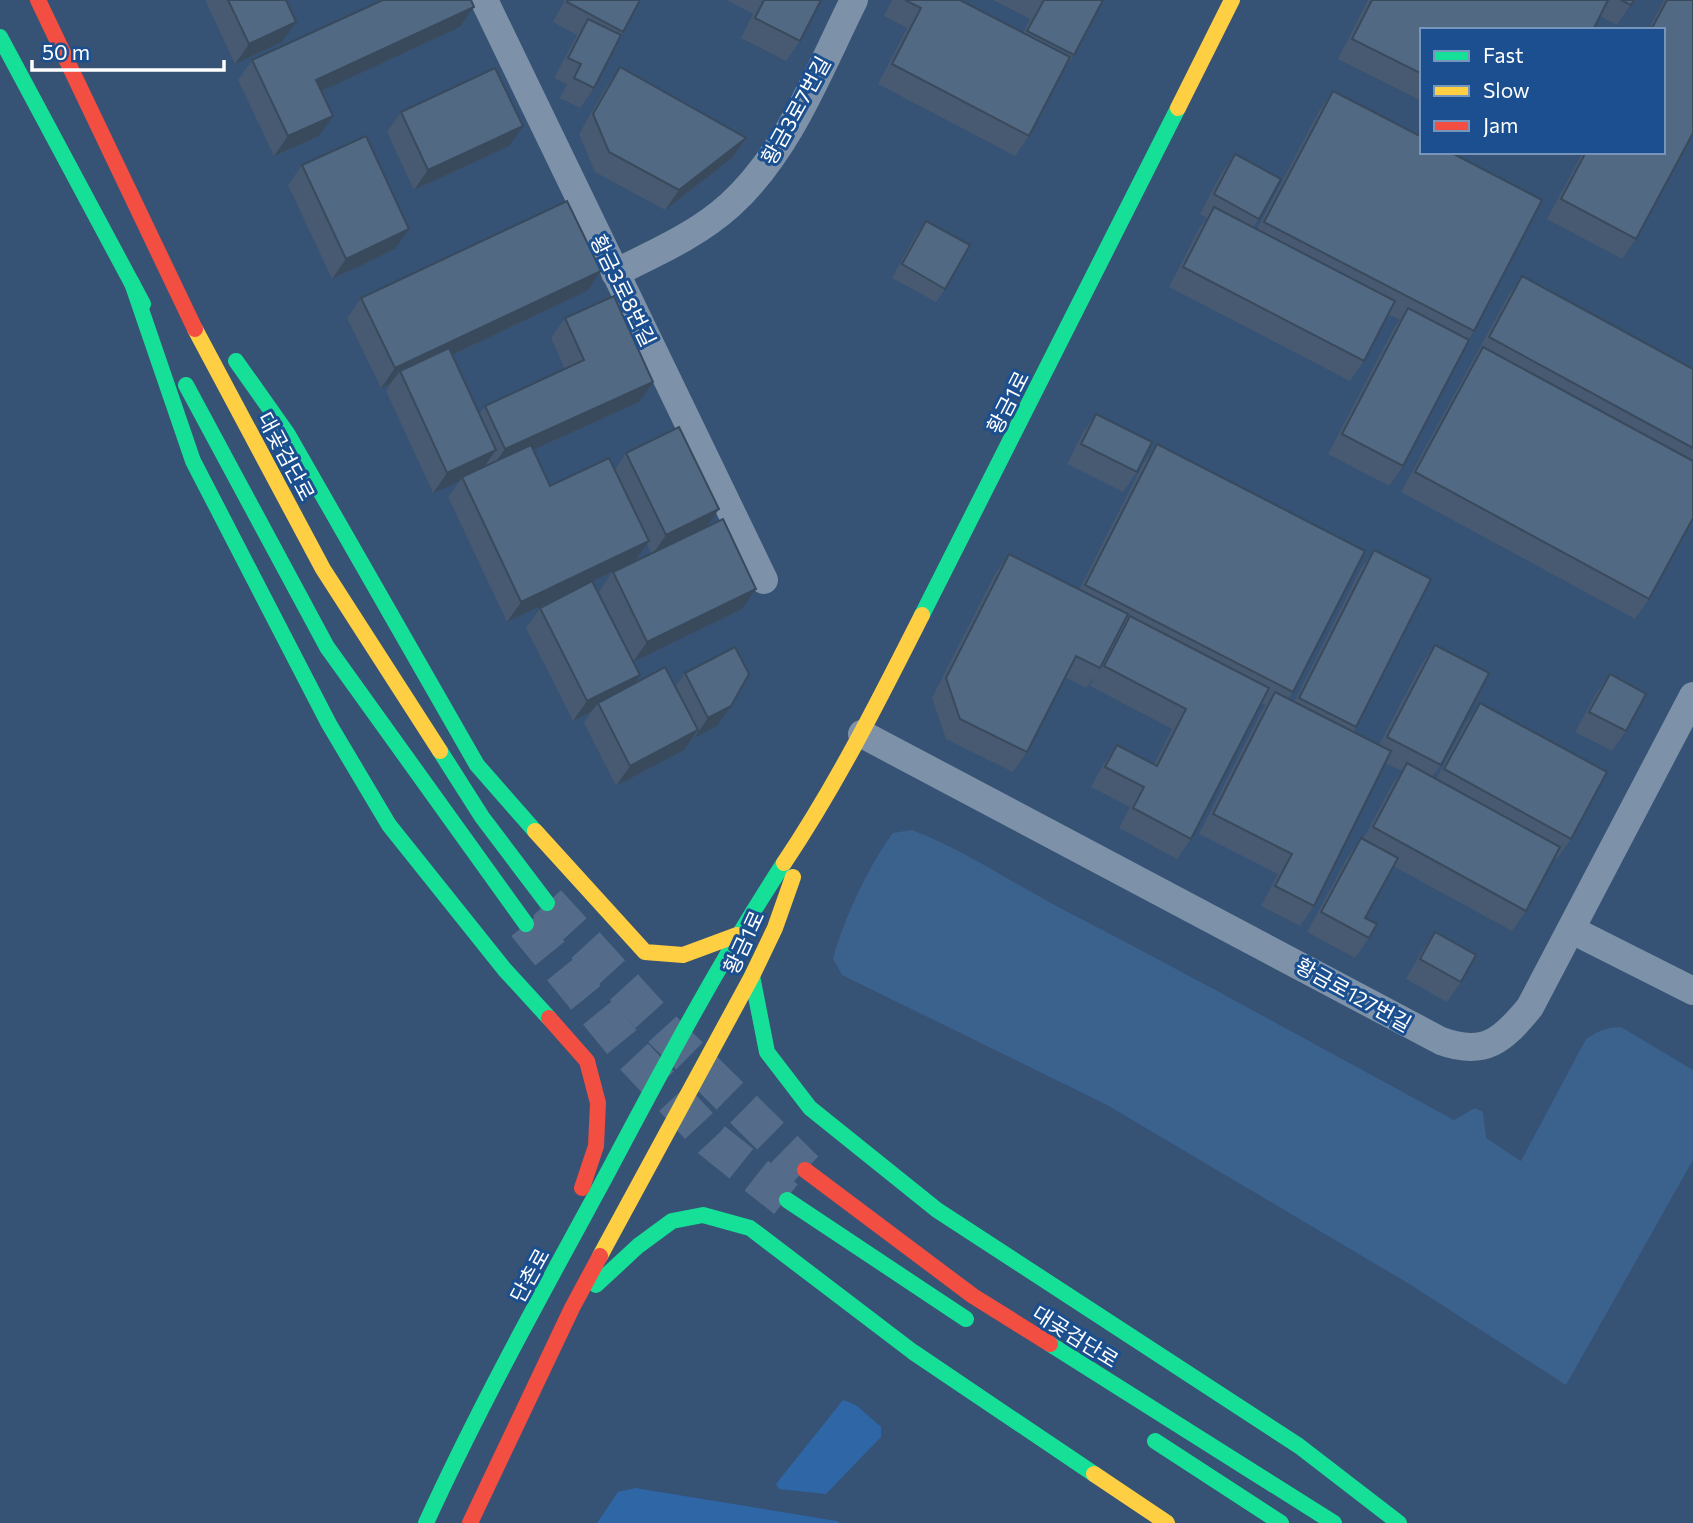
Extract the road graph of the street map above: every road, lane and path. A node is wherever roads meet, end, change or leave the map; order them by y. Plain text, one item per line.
1 (38, 0) edge
2 (484, 0) edge
3 (853, 0) edge
4 (1232, 0) edge
5 (0, 37) edge
6 (155, 248) junction
7 (615, 273) junction
8 (132, 283) junction
9 (764, 580) dead end
10 (1693, 696) edge
11 (862, 734) junction
12 (814, 820) junction
13 (547, 903) tunnel mouth
14 (526, 924) tunnel mouth
15 (1572, 930) junction
16 (737, 935) junction
17 (752, 976) junction
18 (1693, 991) edge
19 (673, 1050) joint
20 (805, 1170) tunnel mouth
21 (787, 1200) tunnel mouth
22 (556, 1270) junction
23 (572, 1308) junction
24 (981, 1329) dead end
25 (1146, 1435) dead end
26 (426, 1523) edge
27 (470, 1523) edge
28 (1167, 1523) edge
29 (1281, 1523) edge
30 (1334, 1523) edge
31 (1399, 1523) edge

1 - 6 main road, 대곶검단로
2 - 7 street, 황금3로8번길
3 - 7 street, 황금3로7번길
4 - 11 main road, 황금1로
5 - 8 main road
6 - 13 main road, 대곶검단로
6 - 16 main road
7 - 9 street, 황금3로8번길
8 - 14 main road
8 - 22 main road
10 - 15 street, 황금로127번길
11 - 12 main road, 황금1로
11 - 15 street, 황금로127번길
12 - 16 main road, 황금1로
12 - 17 main road, 황금1로
15 - 18 street
16 - 19 main road, 황금1로
17 - 23 main road, 황금1로
17 - 31 main road
19 - 22 main road, 단촌로
20 - 30 main road, 대곶검단로
21 - 24 main road
22 - 26 main road, 단촌로
23 - 27 main road
23 - 28 main road
25 - 29 main road

